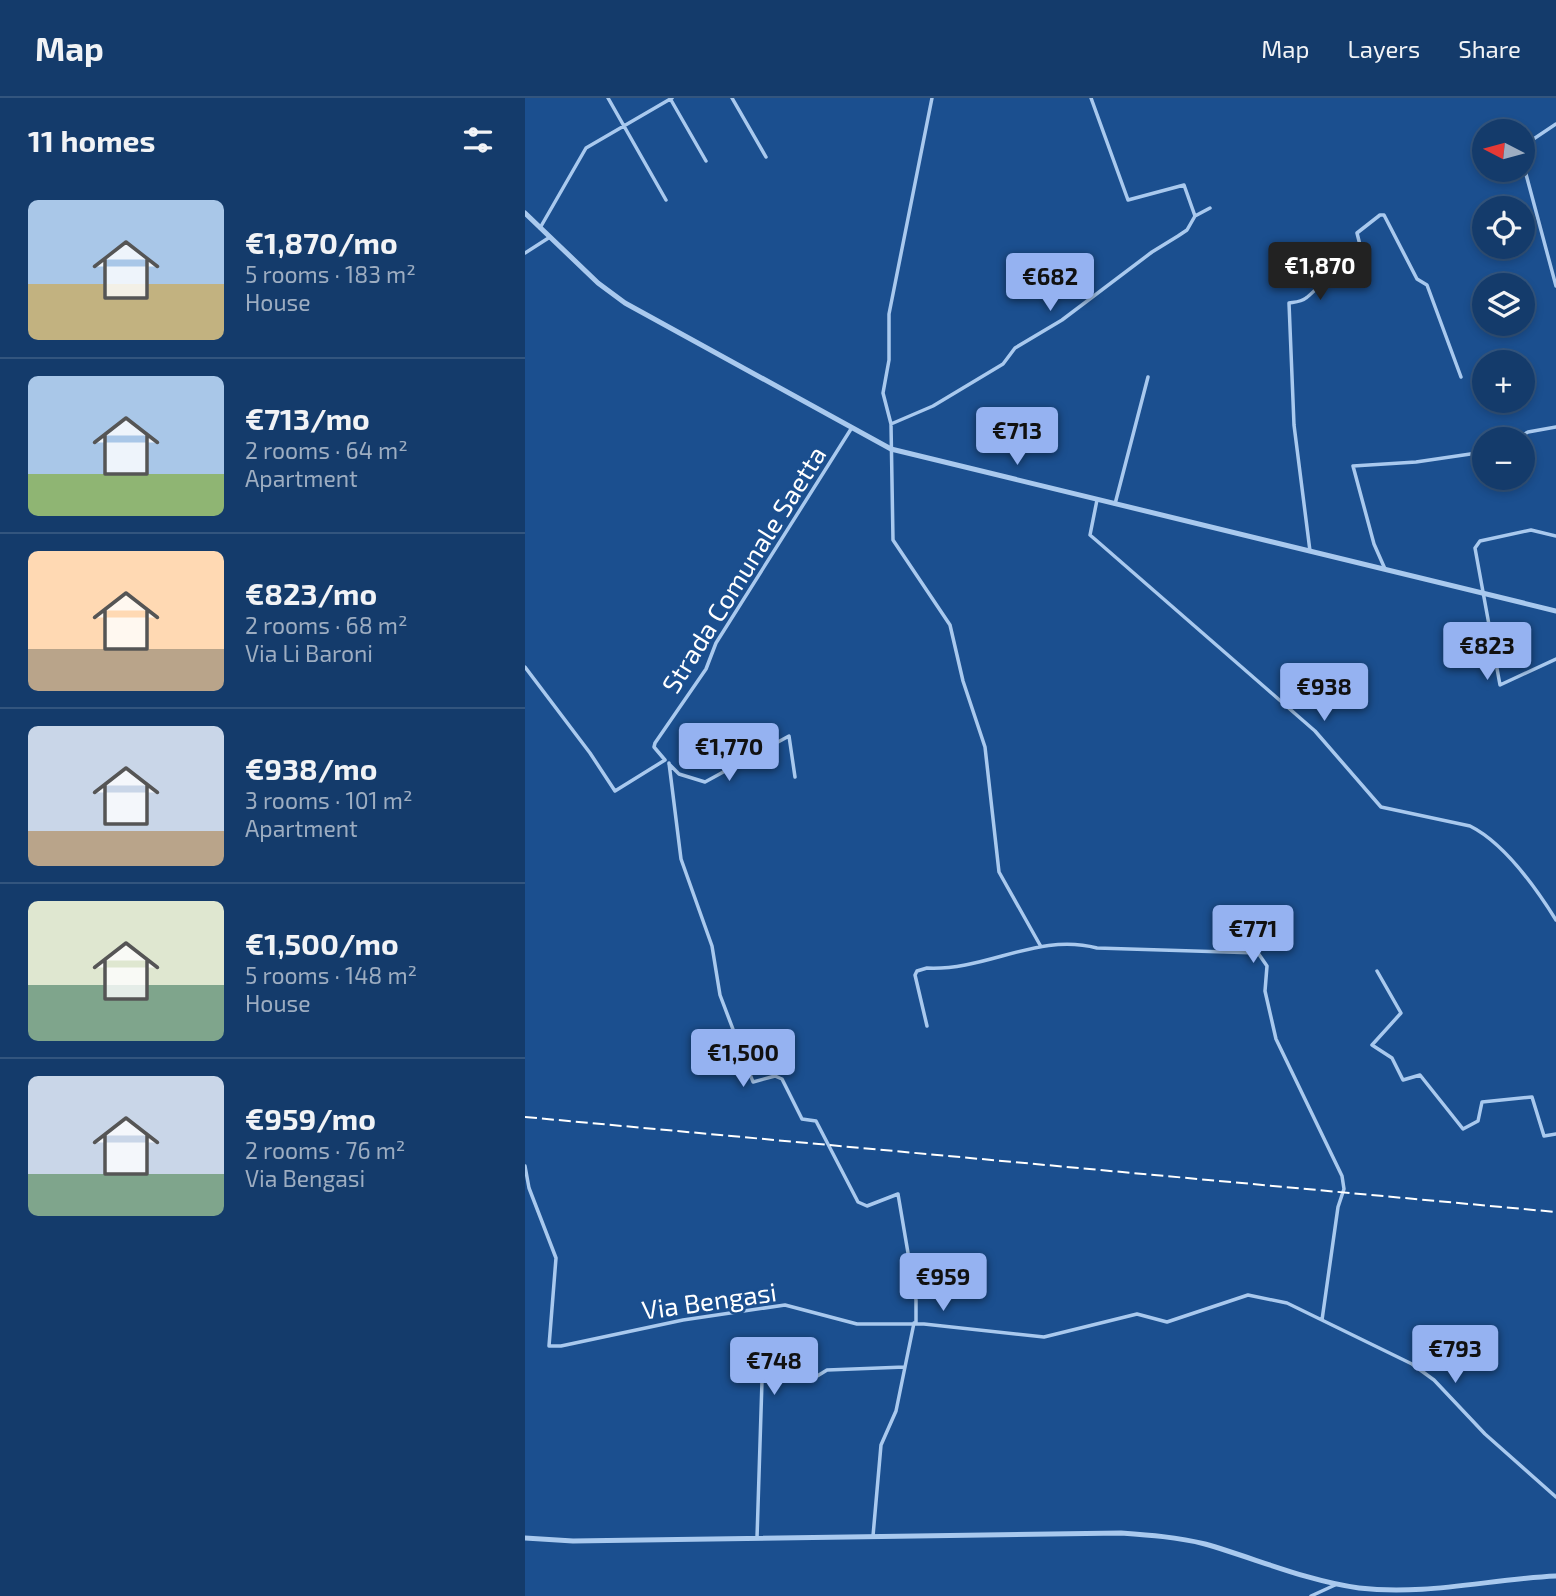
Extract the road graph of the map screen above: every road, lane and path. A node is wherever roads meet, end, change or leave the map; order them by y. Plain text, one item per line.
1 (608, 98) edge
2 (671, 98) edge
3 (732, 98) edge
4 (932, 98) edge
5 (1091, 98) edge
6 (1556, 124) edge
7 (624, 125) junction
8 (1535, 138) edge
9 (766, 157) dead end
10 (706, 162) dead end
11 (1528, 182) edge
12 (666, 200) dead end
13 (1210, 208) dead end
14 (525, 213) edge
15 (1195, 216) junction
16 (540, 228) junction
17 (550, 237) junction
18 (525, 253) edge
19 (1556, 286) edge
20 (1148, 377) dead end
21 (1461, 377) dead end
22 (891, 424) junction
23 (1556, 427) edge
24 (852, 429) junction
25 (1535, 431) edge
26 (891, 449) junction
27 (1472, 454) edge
28 (1097, 500) junction
29 (1115, 504) junction
30 (1556, 536) edge
31 (1310, 551) junction
32 (1385, 569) junction
33 (1485, 593) junction
34 (1556, 611) edge
35 (1556, 659) edge
36 (525, 667) edge
37 (667, 762) junction
38 (795, 778) dead end
39 (1556, 920) edge
40 (1040, 945) junction
41 (1377, 971) dead end
42 (927, 1026) dead end
43 (1556, 1134) edge
44 (525, 1166) edge
45 (1322, 1321) junction
46 (915, 1323) junction
47 (905, 1367) junction
48 (1556, 1497) edge
49 (873, 1536) junction
50 (525, 1538) edge
51 (757, 1538) junction
52 (1556, 1576) edge
53 (1337, 1584) junction
54 (1311, 1596) edge

1 - 7 street
2 - 7 street
2 - 10 street
3 - 9 street
4 - 22 street
5 - 15 street
6 - 8 street
7 - 12 street
7 - 16 street
11 - 19 street
13 - 15 street
14 - 16 street
15 - 22 street
16 - 17 street
17 - 18 street
17 - 24 street
20 - 29 street
21 - 31 street
22 - 26 street
23 - 25 street
24 - 26 street
24 - 37 street, Strada Comunale Saetta
26 - 28 street
26 - 40 street
27 - 32 street
28 - 29 street
28 - 39 street
29 - 31 street
30 - 33 street
31 - 32 street
32 - 33 street
33 - 34 street
33 - 35 street
36 - 37 street
37 - 38 street
37 - 46 street
40 - 42 street
40 - 45 street
41 - 43 street
44 - 46 street, Via Bengasi
45 - 46 street, Via Bengasi
45 - 48 street, Via Bengasi
46 - 47 street
47 - 49 street
47 - 51 street
49 - 51 street
49 - 53 street
50 - 51 street
52 - 53 street
53 - 54 street

